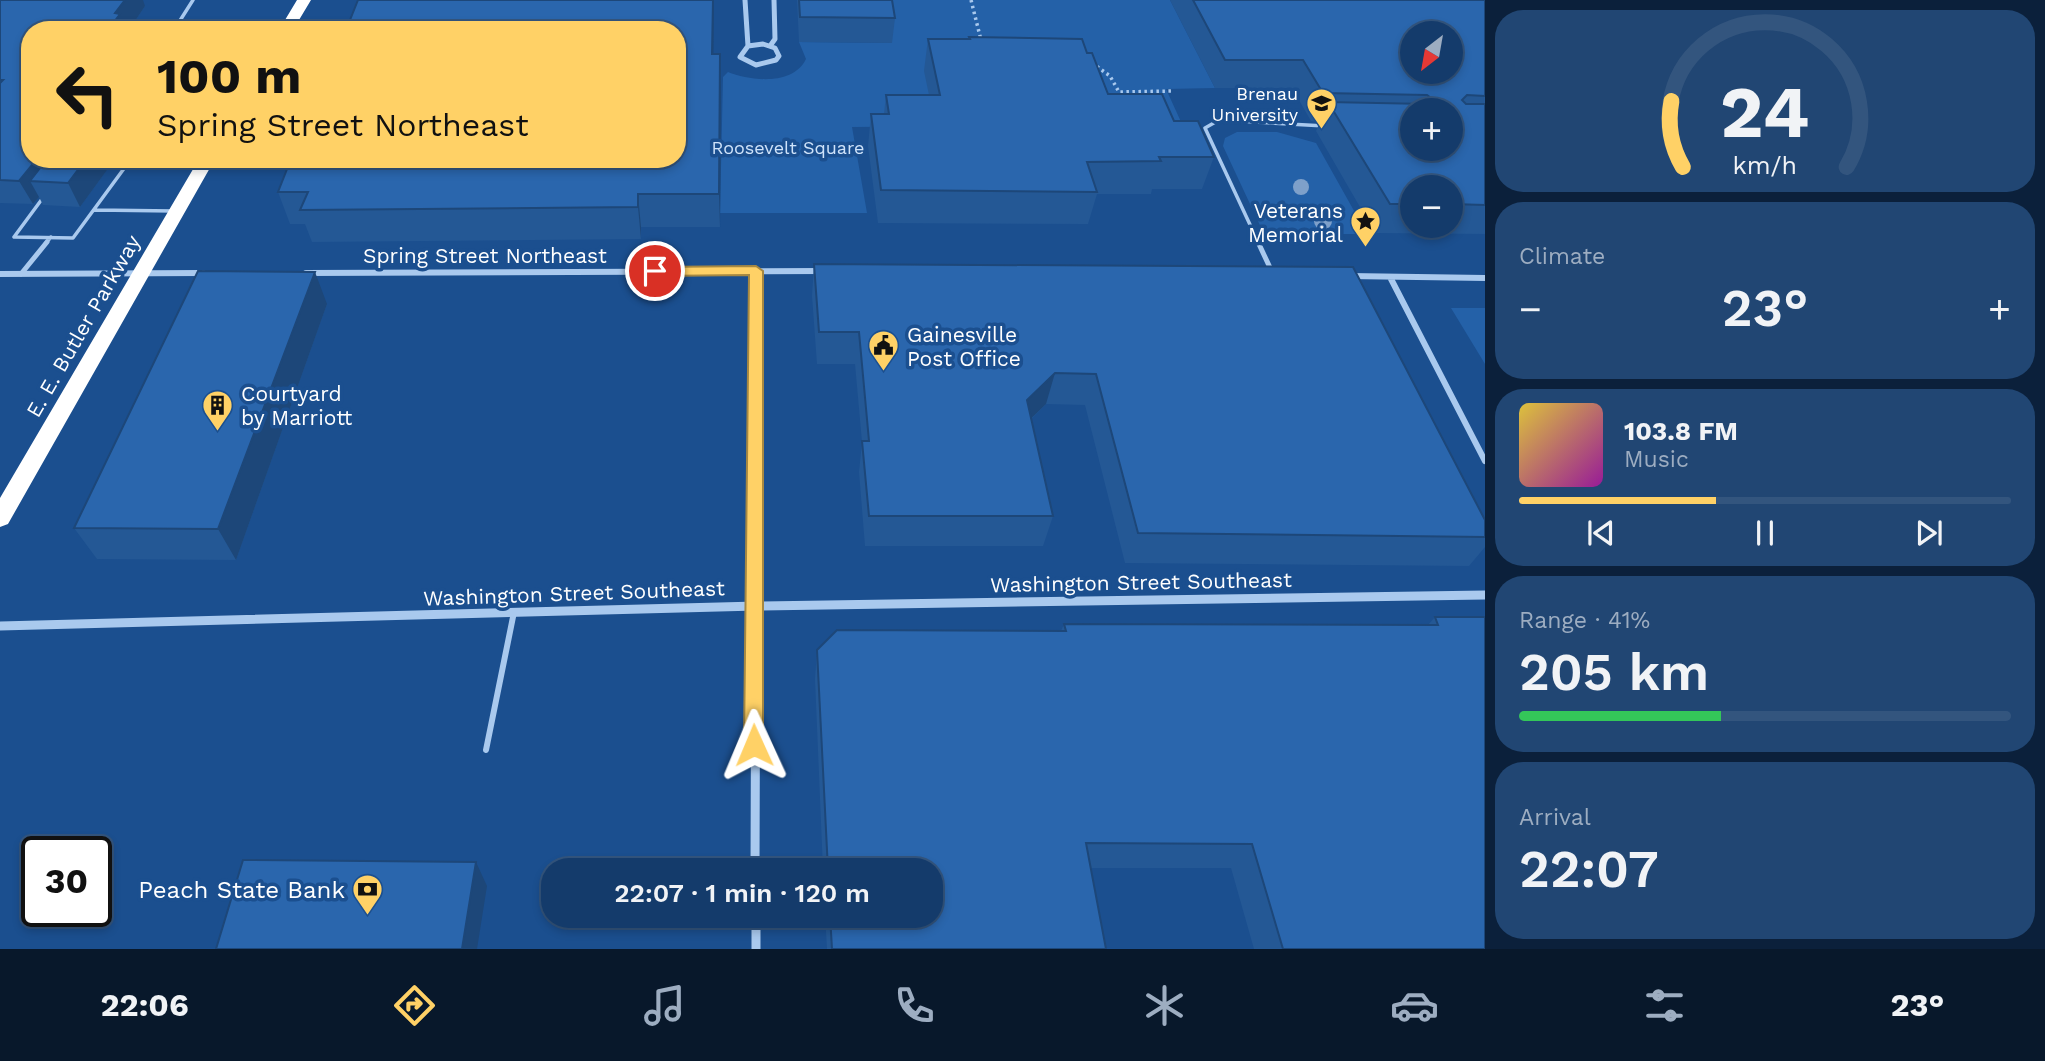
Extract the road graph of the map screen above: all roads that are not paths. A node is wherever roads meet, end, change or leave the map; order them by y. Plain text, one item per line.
1 (193, 0) edge
2 (304, 0) edge
3 (745, 0) edge
4 (774, 0) edge
5 (180, 21) edge
6 (291, 21) edge
7 (748, 46) junction
8 (769, 46) junction
9 (1333, 127) edge
10 (124, 168) edge
11 (203, 168) edge
12 (47, 192) edge
13 (94, 210) junction
14 (177, 211) junction
15 (51, 237) junction
16 (756, 271) junction
17 (828, 271) edge
18 (215, 273) edge
19 (298, 273) edge
20 (0, 274) edge
21 (21, 274) junction
22 (142, 274) junction
23 (1260, 276) edge
24 (1274, 276) joint
25 (1344, 276) edge
26 (1390, 277) junction
27 (1485, 278) edge
28 (1485, 461) edge
29 (0, 517) edge
30 (1485, 595) edge
31 (757, 606) junction
32 (514, 612) junction
33 (0, 626) edge
34 (486, 750) dead end
35 (755, 858) edge
36 (756, 928) edge
37 (757, 949) edge

1 - 5 lane
2 - 6 highway
3 - 7 street
4 - 8 street
7 - 8 street
7 - 8 street
9 - 24 lane
10 - 13 lane
11 - 14 highway, E. E. Butler Parkway
12 - 15 lane
13 - 14 lane
13 - 15 lane
14 - 22 highway, E. E. Butler Parkway
15 - 21 lane
16 - 17 street, Spring Street Northeast
16 - 19 street, Spring Street Northeast
16 - 31 street
18 - 22 street
20 - 21 street
21 - 22 street
22 - 29 highway, E. E. Butler Parkway
23 - 24 street
25 - 26 street
26 - 27 street
26 - 28 street
30 - 31 street, Washington Street Southeast
31 - 32 street, Washington Street Southeast
31 - 35 street
32 - 33 street, Washington Street Southeast
32 - 34 lane
36 - 37 street

